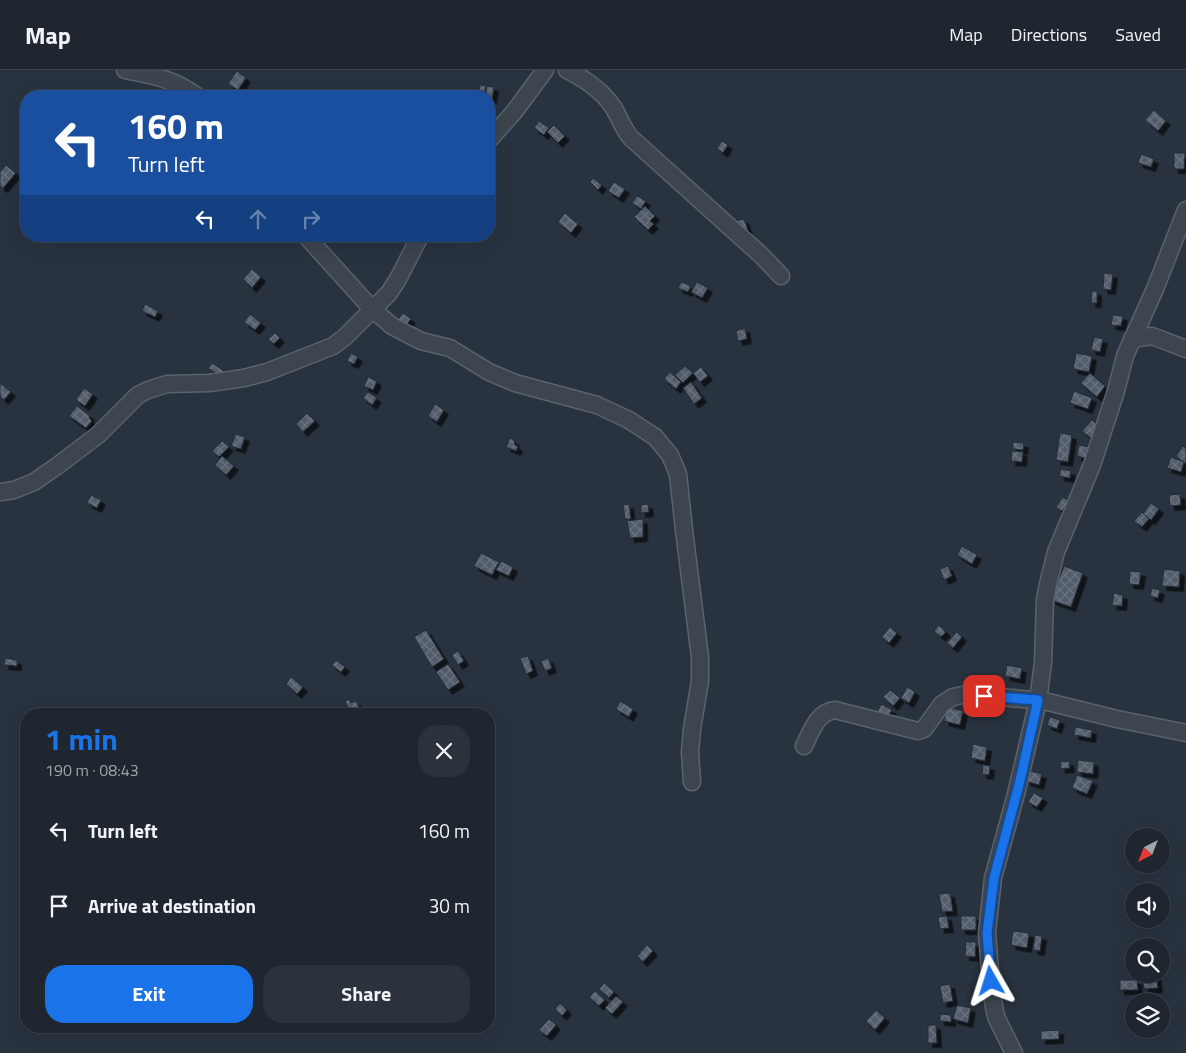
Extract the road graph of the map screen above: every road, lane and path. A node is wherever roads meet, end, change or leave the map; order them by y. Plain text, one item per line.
1 (125, 70) edge
2 (545, 70) edge
3 (567, 70) edge
4 (188, 90) edge
5 (495, 133) edge
6 (1186, 210) edge
7 (311, 242) edge
8 (417, 242) edge
9 (781, 276) dead end
10 (372, 309) junction
11 (1132, 339) junction
12 (1186, 349) edge
13 (0, 492) edge
14 (1038, 700) junction
15 (1186, 733) edge
16 (804, 746) dead end
17 (692, 782) dead end
18 (1014, 1053) edge

1 - 4 street
2 - 5 street
3 - 9 street
6 - 11 street
7 - 10 street
8 - 10 street
10 - 13 street
10 - 17 street
11 - 12 street
11 - 14 street
14 - 15 street
14 - 16 street
14 - 18 street

